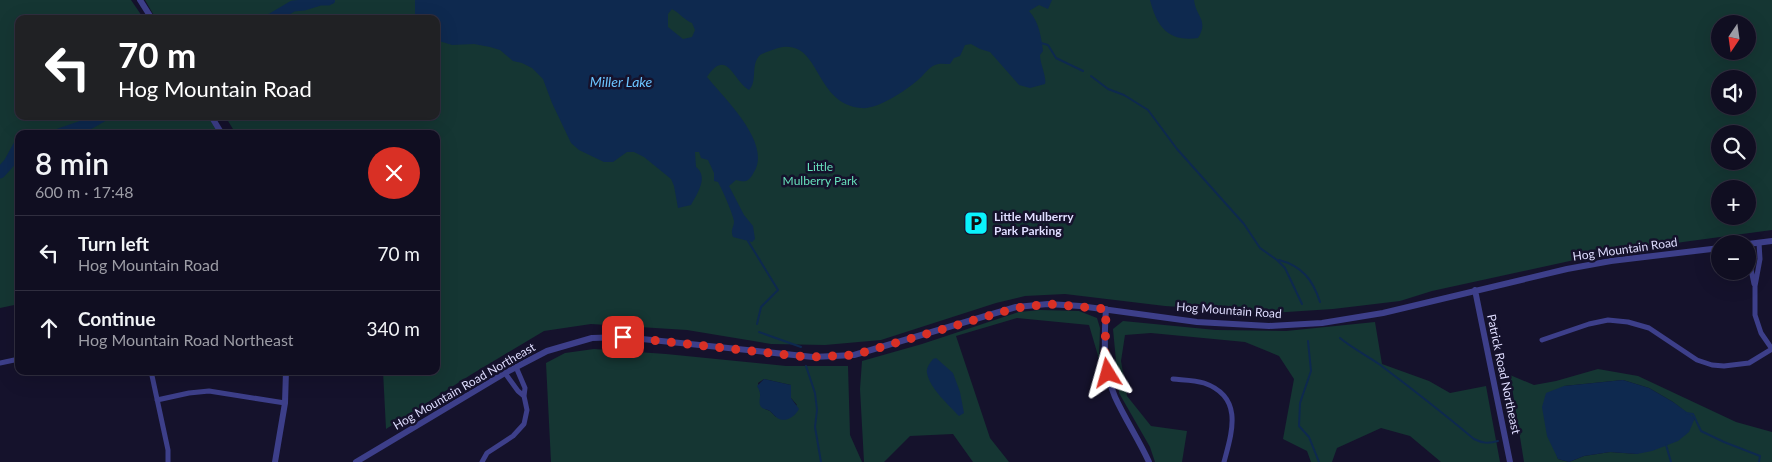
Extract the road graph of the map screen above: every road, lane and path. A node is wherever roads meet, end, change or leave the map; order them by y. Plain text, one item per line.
1 (140, 0) edge
2 (149, 15) edge
3 (1772, 241) edge
4 (1758, 244) joint
5 (1711, 249) edge
6 (1754, 280) edge
7 (1755, 286) junction
8 (1475, 290) junction
9 (1106, 309) junction
10 (1542, 340) dead end
11 (1772, 349) edge
12 (797, 356) joint
13 (15, 360) edge
14 (0, 363) edge
15 (516, 367) junction
16 (505, 373) junction
17 (152, 375) edge
18 (286, 375) edge
19 (1174, 379) dead end
20 (524, 396) junction
21 (157, 400) junction
22 (285, 403) junction
23 (168, 462) edge
24 (275, 462) edge
25 (356, 462) edge
26 (482, 462) edge
27 (1149, 462) edge
28 (1224, 462) edge
29 (1510, 462) edge

1 - 2 street
3 - 4 street
4 - 7 street
5 - 8 street, Hog Mountain Road
6 - 7 street
7 - 11 street
8 - 9 street, Hog Mountain Road
8 - 29 street, Patrick Road Northeast
9 - 12 street, Hog Mountain Road
9 - 27 street
10 - 11 street
12 - 15 street, Hog Mountain Road Northeast
13 - 14 street
15 - 16 street, Hog Mountain Road Northeast
15 - 20 street
16 - 20 street
16 - 25 street, Hog Mountain Road Northeast
17 - 21 street
18 - 22 street
19 - 28 street
20 - 26 street
21 - 22 street
21 - 23 street
22 - 24 street

